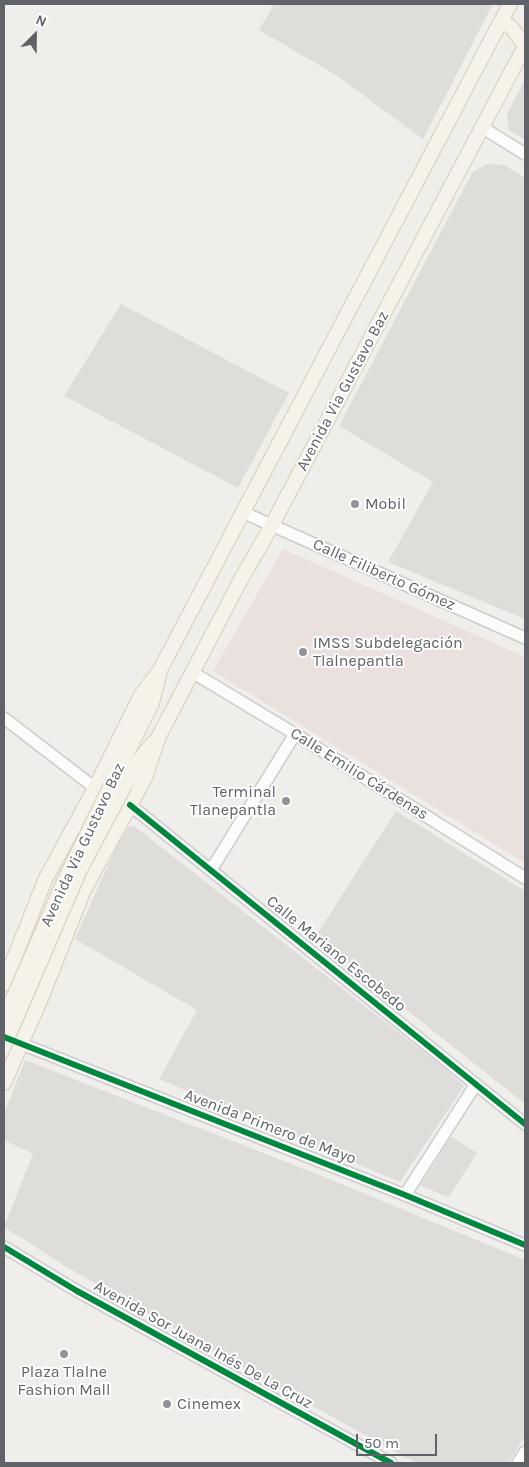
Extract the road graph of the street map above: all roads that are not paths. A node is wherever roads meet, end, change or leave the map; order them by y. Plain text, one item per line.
1 (510, 4) edge
2 (502, 20) junction
3 (525, 46) edge
4 (483, 128) junction
5 (525, 154) edge
6 (242, 512) junction
7 (272, 525) junction
8 (525, 638) edge
9 (160, 670) junction
10 (192, 672) junction
11 (4, 718) edge
12 (295, 734) junction
13 (159, 736) junction
14 (119, 783) junction
15 (95, 788) junction
16 (130, 805) junction
17 (211, 870) junction
18 (525, 878) edge
19 (6, 979) edge
20 (43, 994) junction
21 (4, 1019) edge
22 (4, 1037) edge
23 (21, 1044) junction
24 (4, 1046) edge
25 (4, 1083) edge
26 (476, 1084) junction
27 (525, 1124) edge
28 (405, 1195) junction
29 (525, 1245) edge
30 (4, 1246) edge
31 (525, 1452) edge
32 (391, 1463) edge
33 (518, 1463) edge

1 - 2 main road, Avenida Via Gustavo Baz
2 - 3 main road
2 - 6 main road, Avenida Via Gustavo Baz
3 - 4 main road, Avenida Via Gustavo Baz
4 - 5 street
4 - 7 main road, Avenida Via Gustavo Baz
6 - 7 street, Calle Filiberto Gómez
6 - 9 main road, Avenida Via Gustavo Baz
7 - 8 street, Calle Filiberto Gómez
7 - 10 main road, Avenida Via Gustavo Baz
9 - 14 main road, Avenida Via Gustavo Baz
9 - 15 main road, Avenida Via Gustavo Baz
10 - 12 street, Calle Emilio Cárdenas
10 - 13 main road, Avenida Via Gustavo Baz
11 - 15 street
12 - 17 street
12 - 18 street, Calle Emilio Cárdenas
13 - 14 main road, Avenida Via Gustavo Baz
13 - 16 main road, Avenida Via Gustavo Baz
14 - 21 main road, Avenida Via Gustavo Baz, bridge
14 - 24 main road, Avenida Via Gustavo Baz, bridge
15 - 19 main road, Avenida Via Gustavo Baz
16 - 17 street, Calle Mariano Escobedo
16 - 20 main road, Avenida Via Gustavo Baz
17 - 26 street, Calle Mariano Escobedo
19 - 20 main road
20 - 23 main road, Avenida Via Gustavo Baz
22 - 23 street, Avenida Primero de Mayo
23 - 25 main road, Avenida Via Gustavo Baz
23 - 28 street, Avenida Primero de Mayo
26 - 27 street, Calle Mariano Escobedo
26 - 28 street
28 - 29 street, Avenida Primero de Mayo
30 - 32 street, Avenida Sor Juana Inés De La Cruz
31 - 33 street

